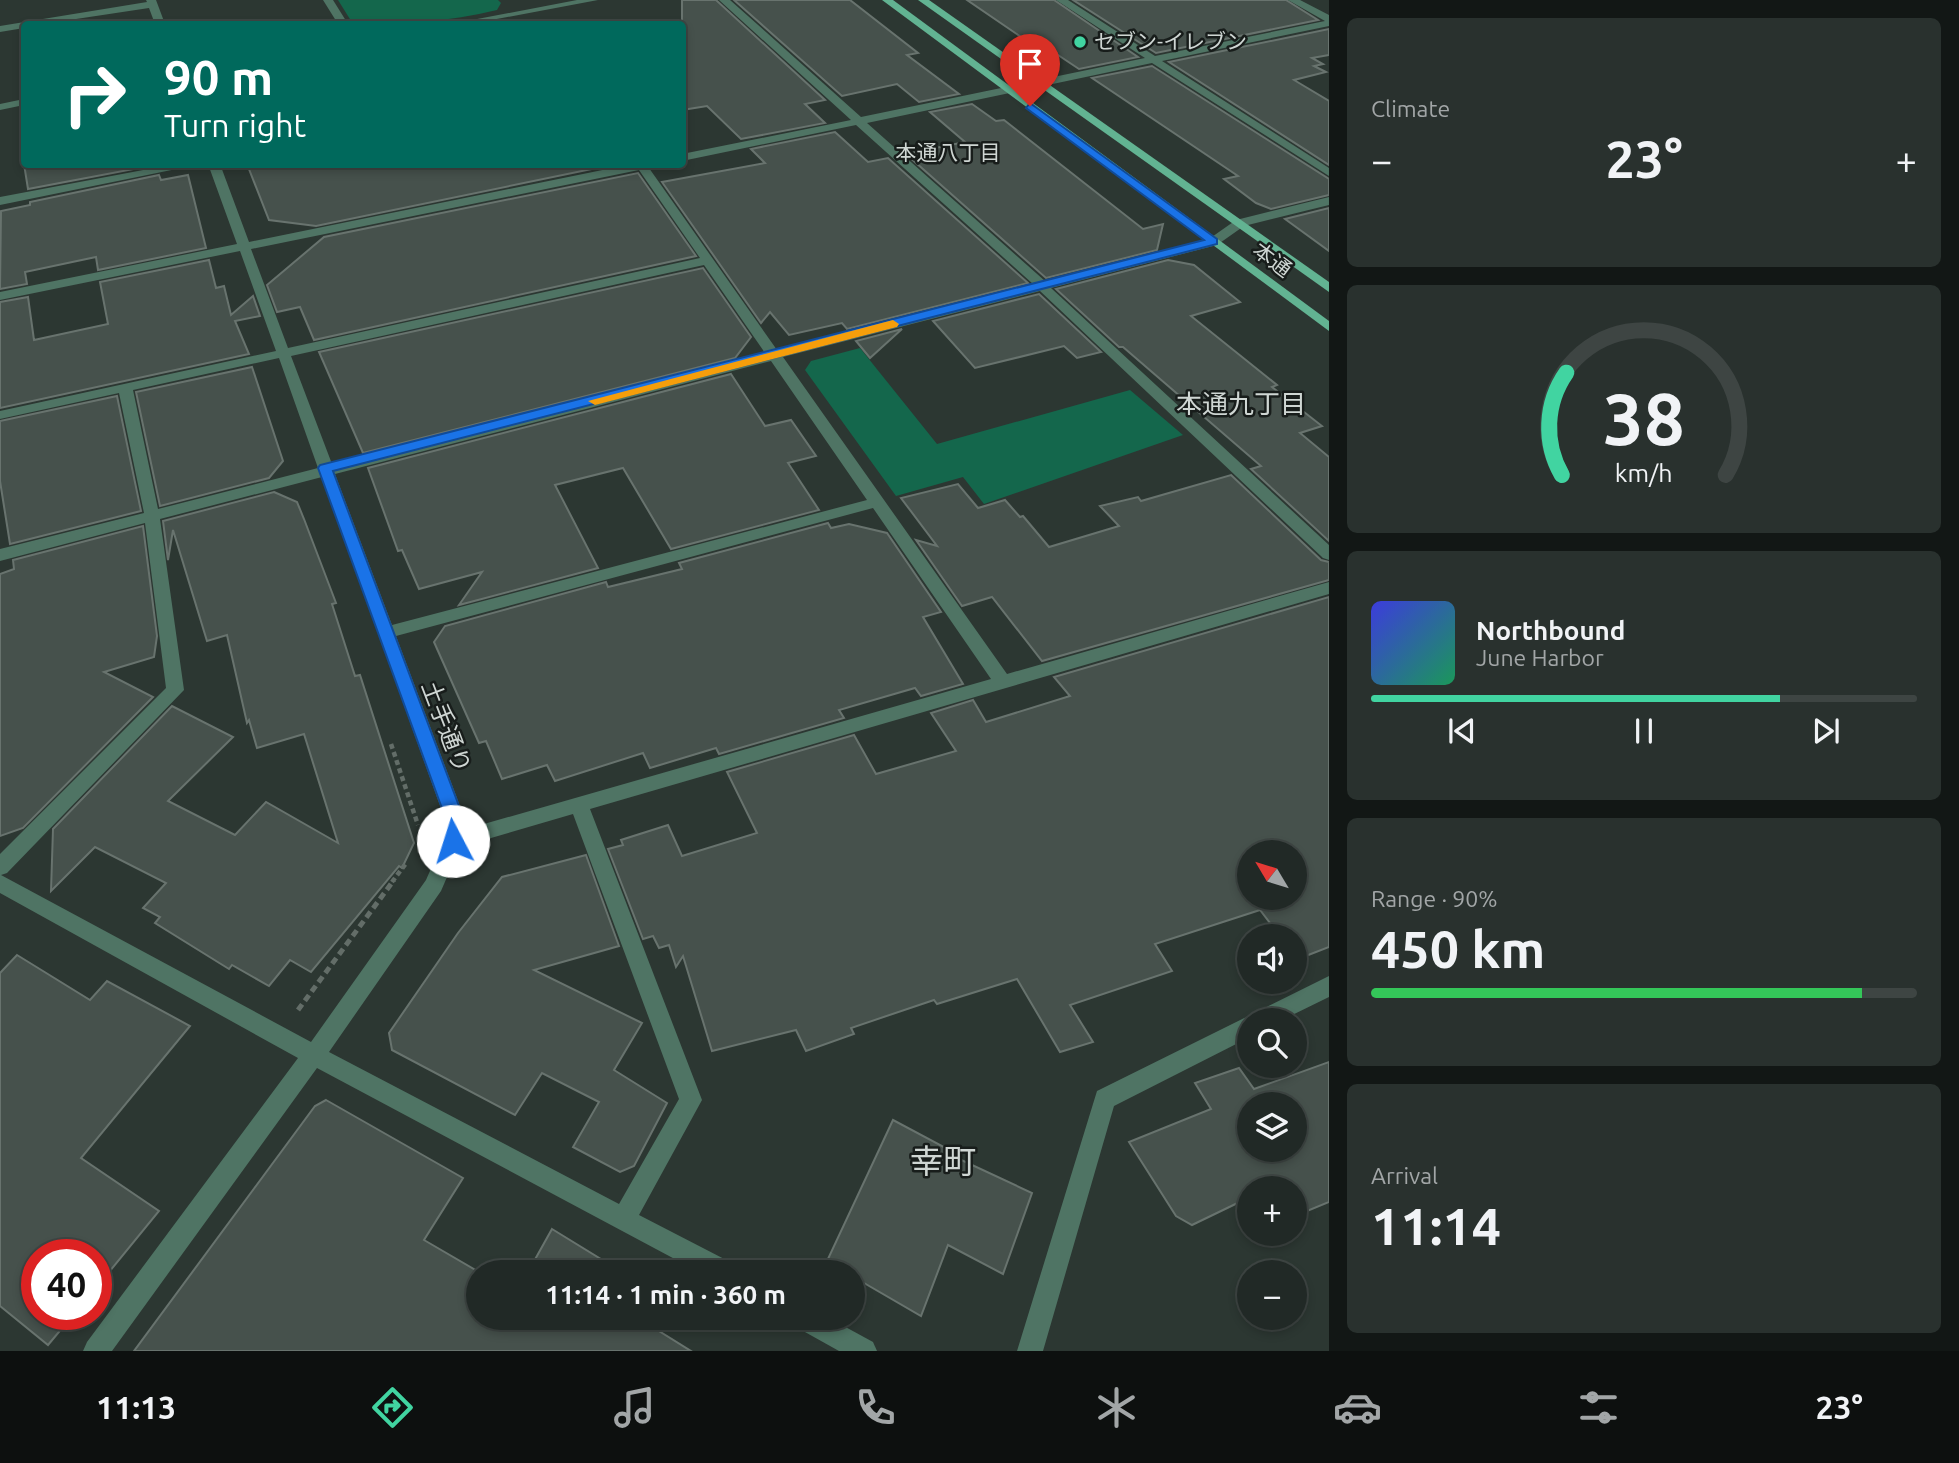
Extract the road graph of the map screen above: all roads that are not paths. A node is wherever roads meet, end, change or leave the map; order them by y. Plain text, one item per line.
1 (328, 0) edge
2 (512, 0) edge
3 (593, 0) edge
4 (724, 0) edge
5 (887, 0) edge
6 (923, 0) edge
7 (1061, 0) edge
8 (1293, 0) edge
9 (152, 2) edge
10 (522, 13) junction
11 (48, 21) edge
12 (159, 21) edge
13 (341, 21) edge
14 (474, 21) edge
15 (529, 21) edge
16 (1329, 21) edge
17 (21, 26) edge
18 (0, 29) edge
19 (1155, 60) junction
20 (1041, 84) junction
21 (1009, 90) junction
22 (21, 103) edge
23 (0, 107) edge
24 (860, 122) junction
25 (686, 157) edge
26 (175, 168) edge
27 (215, 168) edge
28 (630, 168) edge
29 (647, 168) edge
30 (1329, 173) edge
31 (0, 201) edge
32 (1329, 201) edge
33 (1240, 223) junction
34 (1213, 242) junction
35 (245, 247) junction
36 (710, 260) junction
37 (1041, 285) junction
38 (1329, 288) edge
39 (0, 296) edge
40 (1329, 327) edge
41 (284, 353) junction
42 (773, 356) junction
43 (125, 388) junction
44 (0, 415) edge
45 (325, 468) junction
46 (874, 503) junction
47 (152, 515) junction
48 (1329, 554) edge
49 (0, 555) edge
50 (1329, 588) edge
51 (385, 633) junction
52 (1003, 682) junction
53 (580, 807) junction
54 (453, 841) junction
55 (0, 867) edge
56 (0, 883) edge
57 (1329, 986) edge
58 (1285, 1008) edge
59 (1237, 1033) edge
60 (314, 1055) junction
61 (625, 1217) junction
62 (702, 1260) edge
63 (826, 1330) edge
64 (96, 1351) edge
65 (864, 1351) edge
66 (1030, 1351) edge

1 - 13 street
2 - 10 street
3 - 10 street
4 - 24 street
5 - 21 main road, 本通
6 - 20 main road, 本通
7 - 19 street
8 - 16 street
9 - 11 street
9 - 12 street
10 - 14 street
10 - 15 street
16 - 19 street
17 - 18 street
19 - 20 street
19 - 30 street
20 - 21 street
20 - 33 main road, 本通
21 - 24 street
21 - 34 main road, 本通
22 - 23 street
24 - 25 street
24 - 37 street
26 - 31 street
27 - 35 street, 土手通り
28 - 35 street
29 - 36 street
32 - 33 street
33 - 34 street
33 - 38 main road, 本通
34 - 37 street
34 - 40 main road, 本通
35 - 39 street
35 - 41 street, 土手通り
36 - 41 street
36 - 42 street
37 - 42 street
37 - 48 street
41 - 43 street
41 - 45 street, 土手通り
42 - 45 street
42 - 46 street
43 - 44 street
43 - 47 street
45 - 47 street
45 - 51 street, 土手通り
46 - 51 street
46 - 52 street
47 - 49 street
47 - 55 street
50 - 52 street
51 - 54 street, 土手通り
52 - 53 street
53 - 54 street
53 - 61 street
54 - 60 street, 土手通り
56 - 60 street
57 - 58 street
59 - 66 street
60 - 61 street
60 - 64 street, 土手通り
61 - 62 street
63 - 65 street

